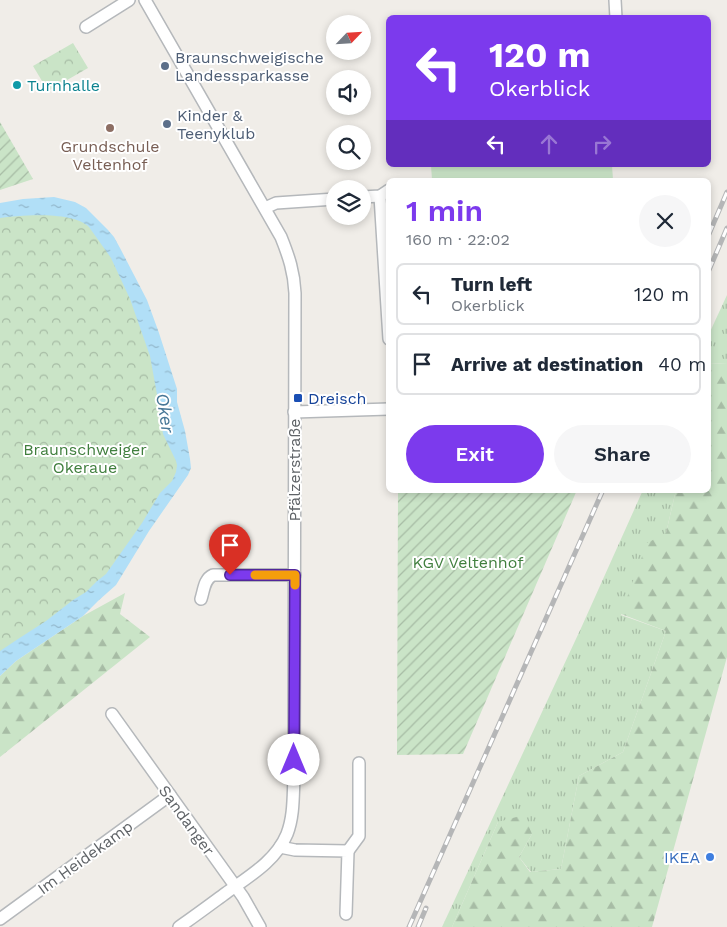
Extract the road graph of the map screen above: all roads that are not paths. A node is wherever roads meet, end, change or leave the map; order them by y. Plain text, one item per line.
1 (129, 0) edge
2 (145, 0) edge
3 (615, 0) edge
4 (616, 15) edge
5 (86, 27) dead end
6 (384, 193) edge
7 (371, 195) edge
8 (326, 200) edge
9 (265, 208) junction
10 (386, 251) edge
11 (386, 409) edge
12 (294, 412) junction
13 (295, 575) junction
14 (201, 599) dead end
15 (112, 714) dead end
16 (360, 763) dead end
17 (170, 795) junction
18 (280, 847) junction
19 (348, 851) junction
20 (235, 886) junction
21 (346, 914) dead end
22 (0, 919) edge
23 (179, 927) edge
24 (260, 927) edge

1 - 5 street
2 - 9 street, Pfälzerstraße
3 - 4 street
6 - 7 street
6 - 10 street
8 - 9 street
9 - 12 street, Pfälzerstraße
11 - 12 street
12 - 13 street, Pfälzerstraße
13 - 14 street
13 - 18 street, Pfälzerstraße
15 - 17 street, Sandanger
16 - 19 street
17 - 20 street, Sandanger
17 - 22 street, Im Heidekamp
18 - 19 street
18 - 20 street, Pfälzerstraße
19 - 21 street
20 - 23 street, Pfälzerstraße
20 - 24 street, Sandanger

